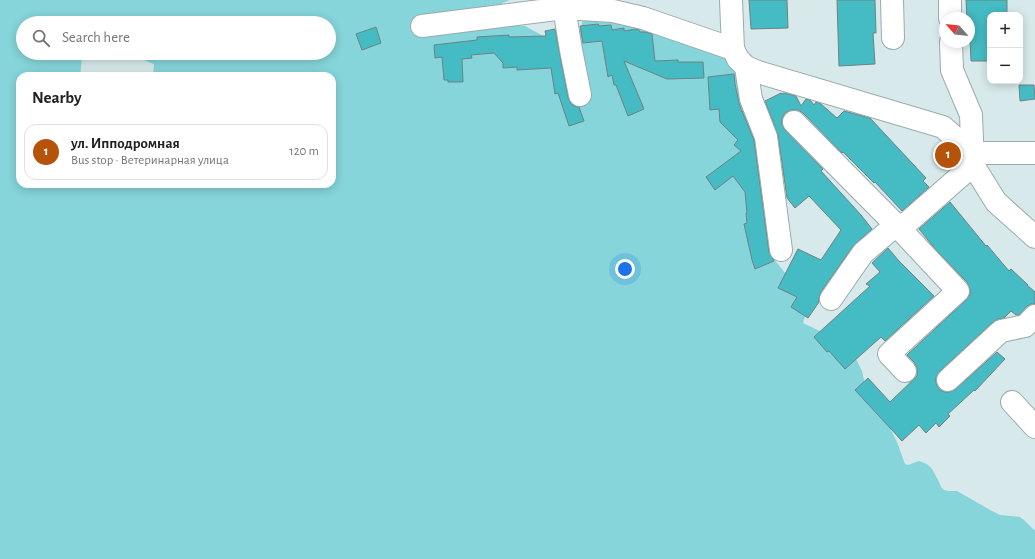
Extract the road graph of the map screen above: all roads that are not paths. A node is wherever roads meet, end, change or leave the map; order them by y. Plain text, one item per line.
1 (732, 0) edge
2 (892, 0) edge
3 (950, 0) edge
4 (564, 8) junction
5 (950, 12) edge
6 (422, 26) dead end
7 (893, 38) dead end
8 (951, 48) edge
9 (733, 49) junction
10 (746, 67) junction
11 (580, 95) dead end
12 (794, 122) dead end
13 (1035, 153) edge
14 (972, 159) junction
15 (898, 227) junction
16 (1035, 237) edge
17 (780, 250) dead end
18 (832, 299) dead end
19 (1035, 316) edge
20 (905, 371) dead end
21 (948, 380) dead end
22 (1012, 402) dead end
23 (1035, 427) edge

1 - 9 street
2 - 7 street
3 - 5 street
4 - 6 street
4 - 9 street
4 - 11 street
8 - 14 street
9 - 10 street
10 - 14 street
10 - 17 street
12 - 15 street
13 - 14 street
14 - 15 street
14 - 16 street
15 - 18 street
15 - 20 street
19 - 21 street
22 - 23 street

